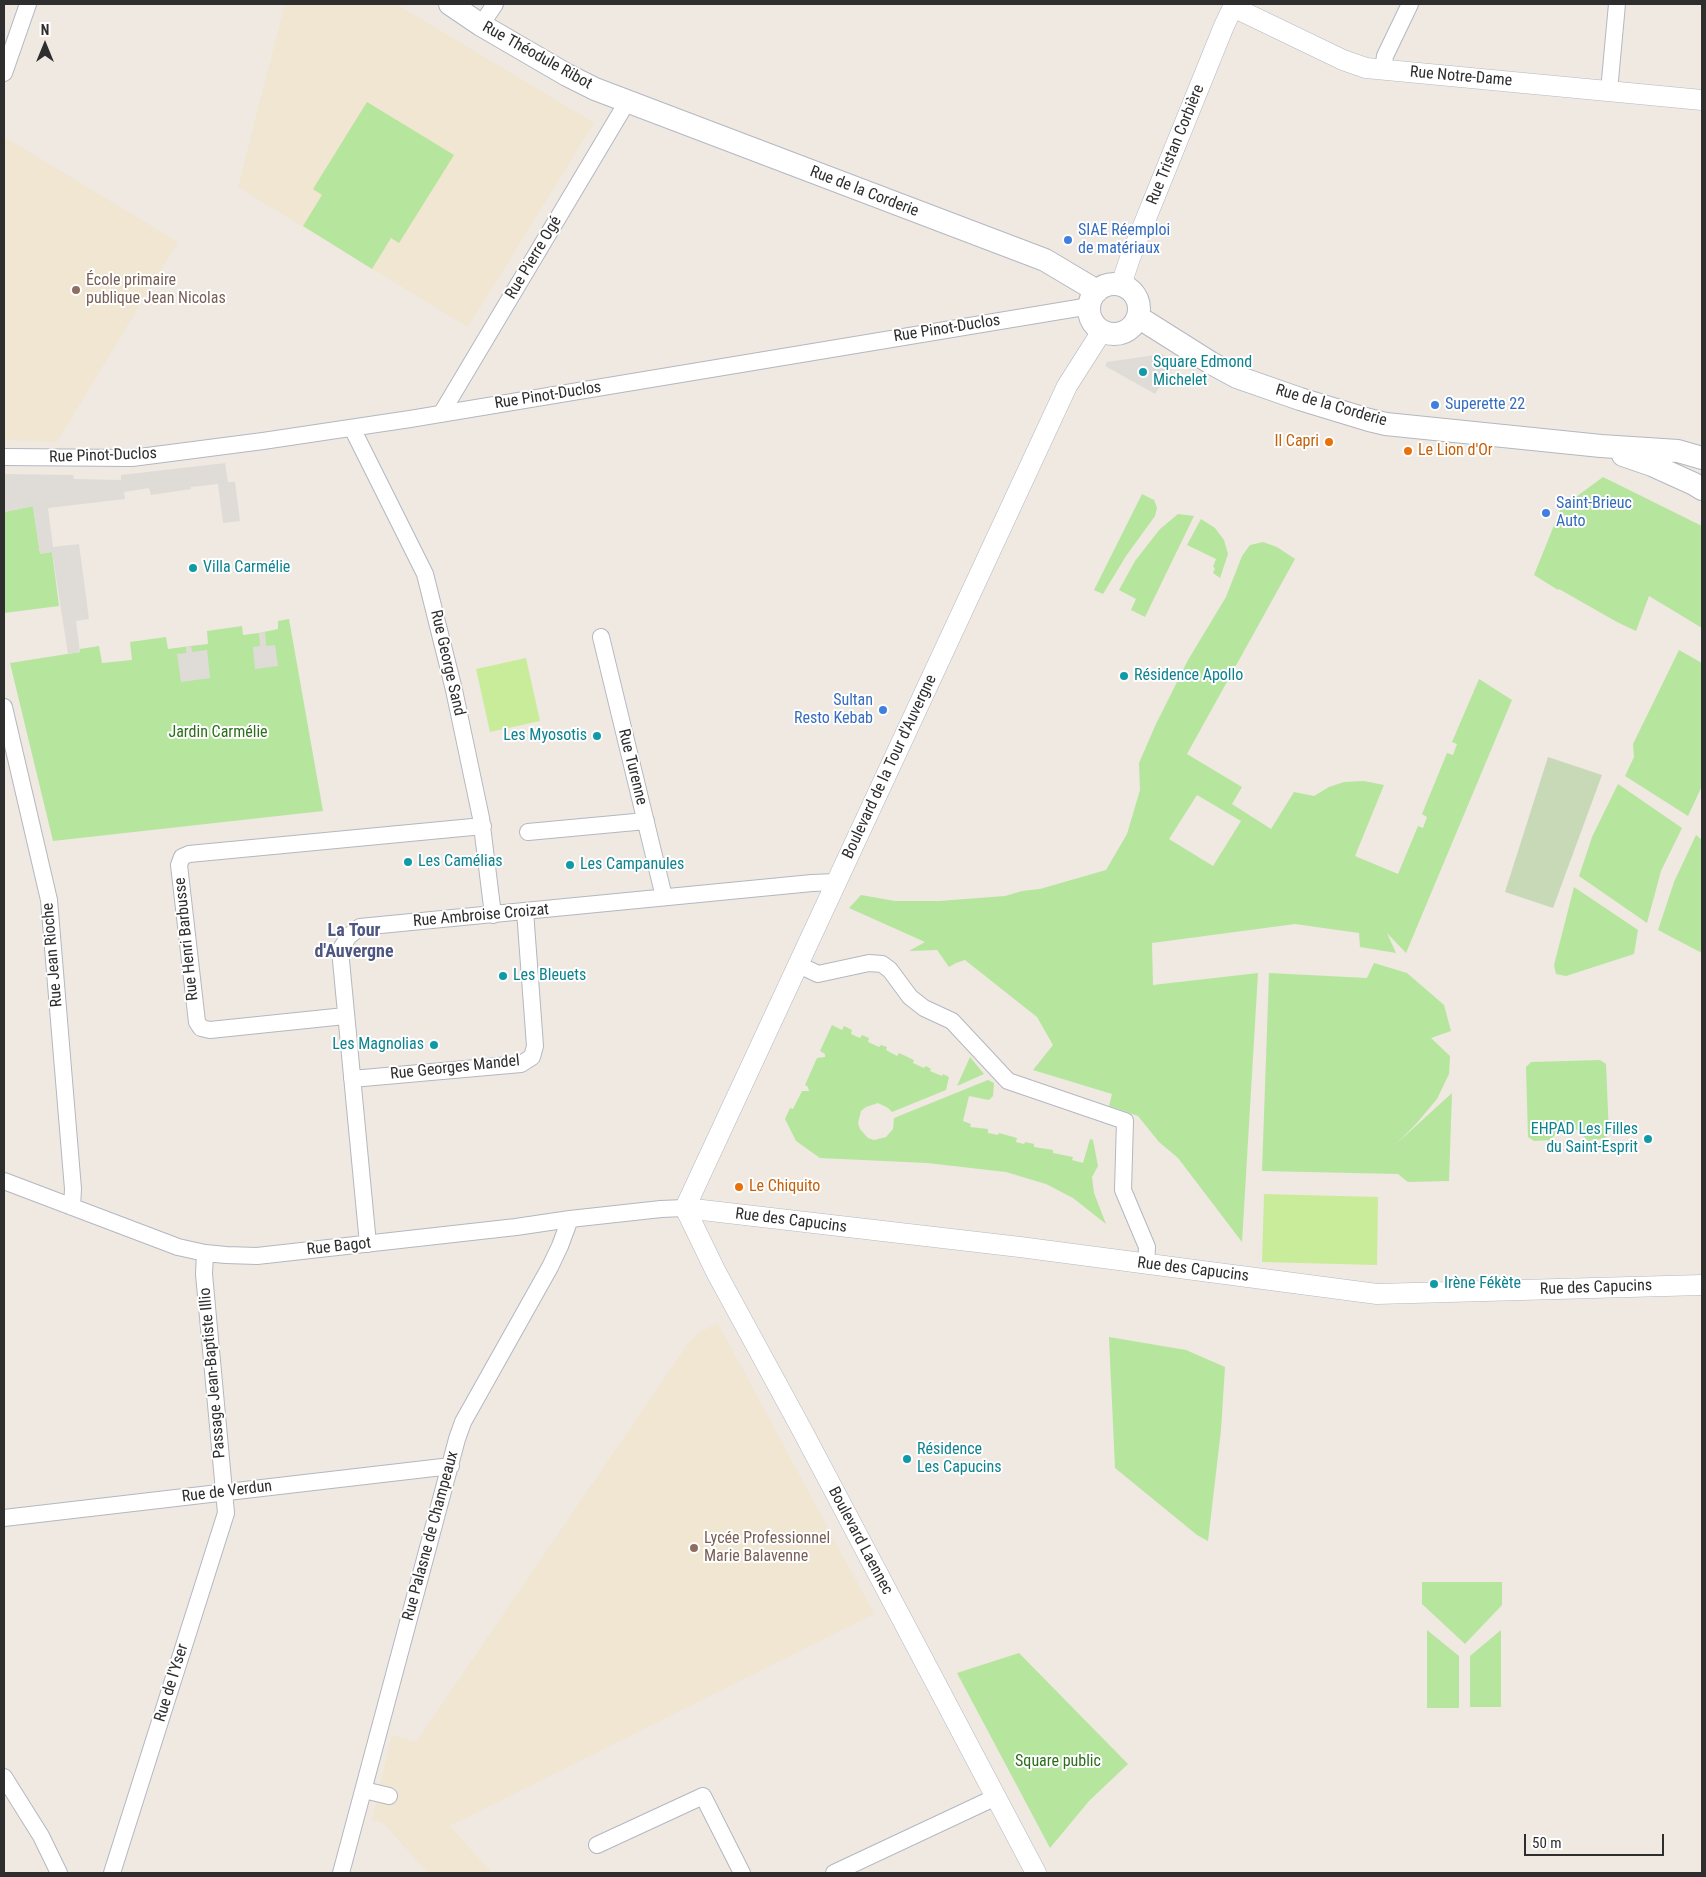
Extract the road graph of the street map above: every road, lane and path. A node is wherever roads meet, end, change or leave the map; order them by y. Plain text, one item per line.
1 (28, 4) edge
2 (450, 4) edge
3 (495, 4) edge
4 (1410, 4) edge
5 (1616, 4) edge
6 (1229, 5) edge
7 (481, 25) junction
8 (1383, 70) junction
9 (4, 73) edge
10 (1610, 91) junction
11 (1702, 100) edge
12 (626, 102) junction
13 (1121, 285) junction
14 (1093, 299) junction
15 (1138, 318) junction
16 (1102, 330) junction
17 (441, 414) junction
18 (352, 428) junction
19 (1601, 446) junction
20 (4, 457) edge
21 (1702, 458) edge
22 (1702, 489) edge
23 (601, 637) dead end
24 (4, 707) edge
25 (646, 821) junction
26 (483, 826) junction
27 (528, 832) dead end
28 (837, 882) junction
29 (664, 897) junction
30 (525, 912) junction
31 (493, 915) junction
32 (799, 965) junction
33 (345, 1016) junction
34 (352, 1078) junction
35 (4, 1181) edge
36 (72, 1207) junction
37 (685, 1208) junction
38 (570, 1219) junction
39 (368, 1244) junction
40 (205, 1253) junction
41 (1146, 1264) junction
42 (1702, 1285) edge
43 (450, 1466) junction
44 (224, 1493) junction
45 (4, 1518) edge
46 (4, 1777) edge
47 (364, 1790) junction
48 (390, 1796) dead end
49 (996, 1796) junction
50 (597, 1845) dead end
51 (59, 1873) edge
52 (112, 1873) edge
53 (342, 1873) edge
54 (742, 1873) edge
55 (834, 1873) edge
56 (1036, 1873) edge

1 - 9 street
2 - 7 main road, Rue Théodule Ribot
3 - 7 street
4 - 8 street
5 - 10 street
6 - 8 street, Rue Notre-Dame
6 - 13 street, Rue Tristan Corbière
7 - 12 main road, Rue Théodule Ribot
8 - 10 street, Rue Notre-Dame
10 - 11 street, Rue Notre-Dame
12 - 14 main road, Rue de la Corderie
12 - 17 street, Rue Pierre Ogé
13 - 14 main road
13 - 15 main road
14 - 16 main road
14 - 17 street, Rue Pinot-Duclos
15 - 16 main road
15 - 19 main road, Rue de la Corderie
16 - 28 street, Boulevard de la Tour d'Auvergne
17 - 18 street, Rue Pinot-Duclos
18 - 20 street, Rue Pinot-Duclos
18 - 26 street, Rue George Sand
19 - 21 main road, Rue de la Corderie
19 - 22 main road, Rue de la Corderie
23 - 25 street, Rue Turenne
24 - 36 street, Rue Jean Rioche
25 - 27 street
25 - 29 street, Rue Turenne
26 - 31 street, Rue George Sand
26 - 33 street, Rue Henri Barbusse
28 - 29 street, Rue Ambroise Croizat
28 - 32 street, Boulevard de la Tour d'Auvergne
29 - 30 street, Rue Ambroise Croizat
30 - 31 street, Rue Ambroise Croizat
30 - 34 street, Rue Georges Mandel
31 - 33 street, Rue Ambroise Croizat
32 - 37 street, Boulevard de la Tour d'Auvergne
32 - 41 street
33 - 34 street, Rue Ambroise Croizat
34 - 39 street, Rue Ambroise Croizat
35 - 36 street, Rue Bagot
36 - 40 street, Rue Bagot
37 - 38 street, Rue Bagot
37 - 41 street, Rue des Capucins
37 - 49 street, Boulevard Laennec
38 - 39 street, Rue Bagot
38 - 43 street, Rue Palasne de Champeaux
39 - 40 street, Rue Bagot
40 - 44 street, Passage Jean-Baptiste Illio
41 - 42 street, Rue des Capucins
43 - 44 street, Rue de Verdun
43 - 47 street, Rue Palasne de Champeaux
44 - 45 street, Rue de Verdun
44 - 52 street, Rue de l'Yser
46 - 51 street
47 - 48 street
47 - 53 street, Rue Palasne de Champeaux
49 - 55 street
49 - 56 street, Boulevard Laennec
50 - 54 street

